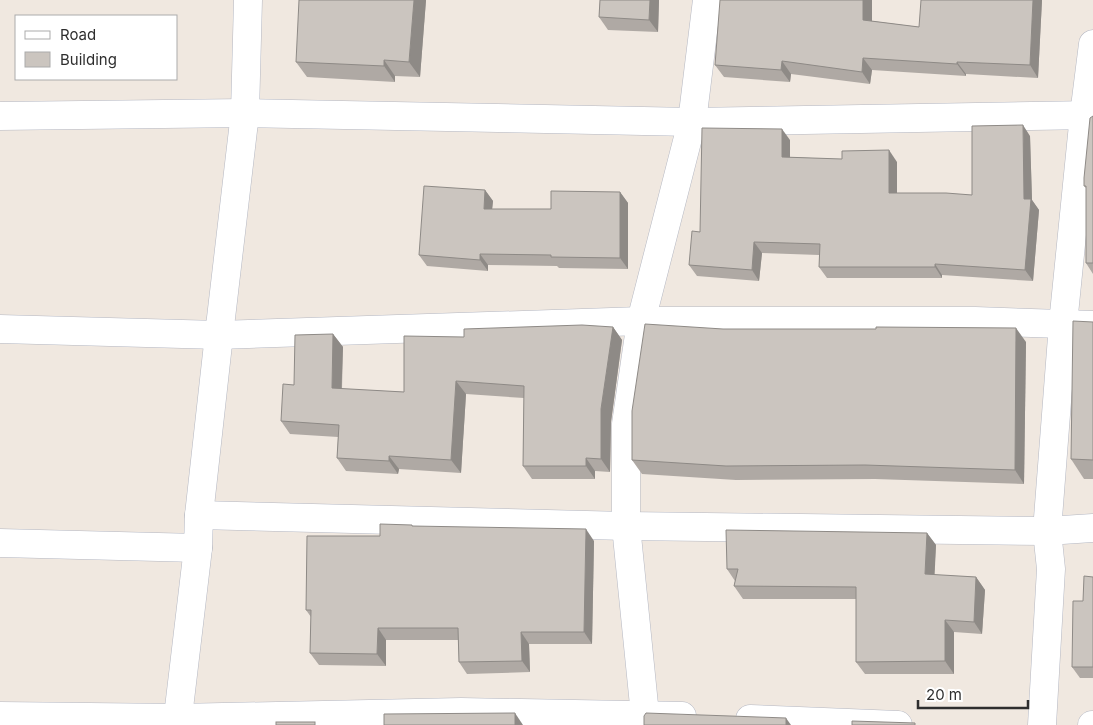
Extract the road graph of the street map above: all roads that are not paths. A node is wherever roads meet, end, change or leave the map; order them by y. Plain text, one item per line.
1 (248, 0) edge
2 (707, 0) edge
3 (1093, 44) edge
4 (245, 113) junction
5 (1088, 115) edge
6 (0, 116) edge
7 (692, 122) junction
8 (642, 322) junction
9 (1063, 324) junction
10 (1093, 325) edge
11 (0, 329) edge
12 (219, 335) junction
13 (199, 515) junction
14 (626, 526) junction
15 (1093, 528) edge
16 (1047, 531) junction
17 (0, 543) edge
18 (198, 548) junction
19 (0, 716) edge
20 (645, 720) edge
21 (178, 722) edge
22 (898, 725) edge
23 (1042, 725) edge

1 - 4 street
2 - 7 street
3 - 5 street
4 - 6 street
4 - 7 street
4 - 12 street
5 - 7 street
5 - 9 street
7 - 8 street
8 - 9 street
8 - 12 street
8 - 14 street
9 - 10 street
9 - 16 street
11 - 12 street
12 - 13 street
13 - 14 street
13 - 18 street
14 - 16 street
14 - 20 street
15 - 16 street
16 - 23 street
17 - 18 street
18 - 21 street
19 - 21 street
20 - 21 street
20 - 22 street

